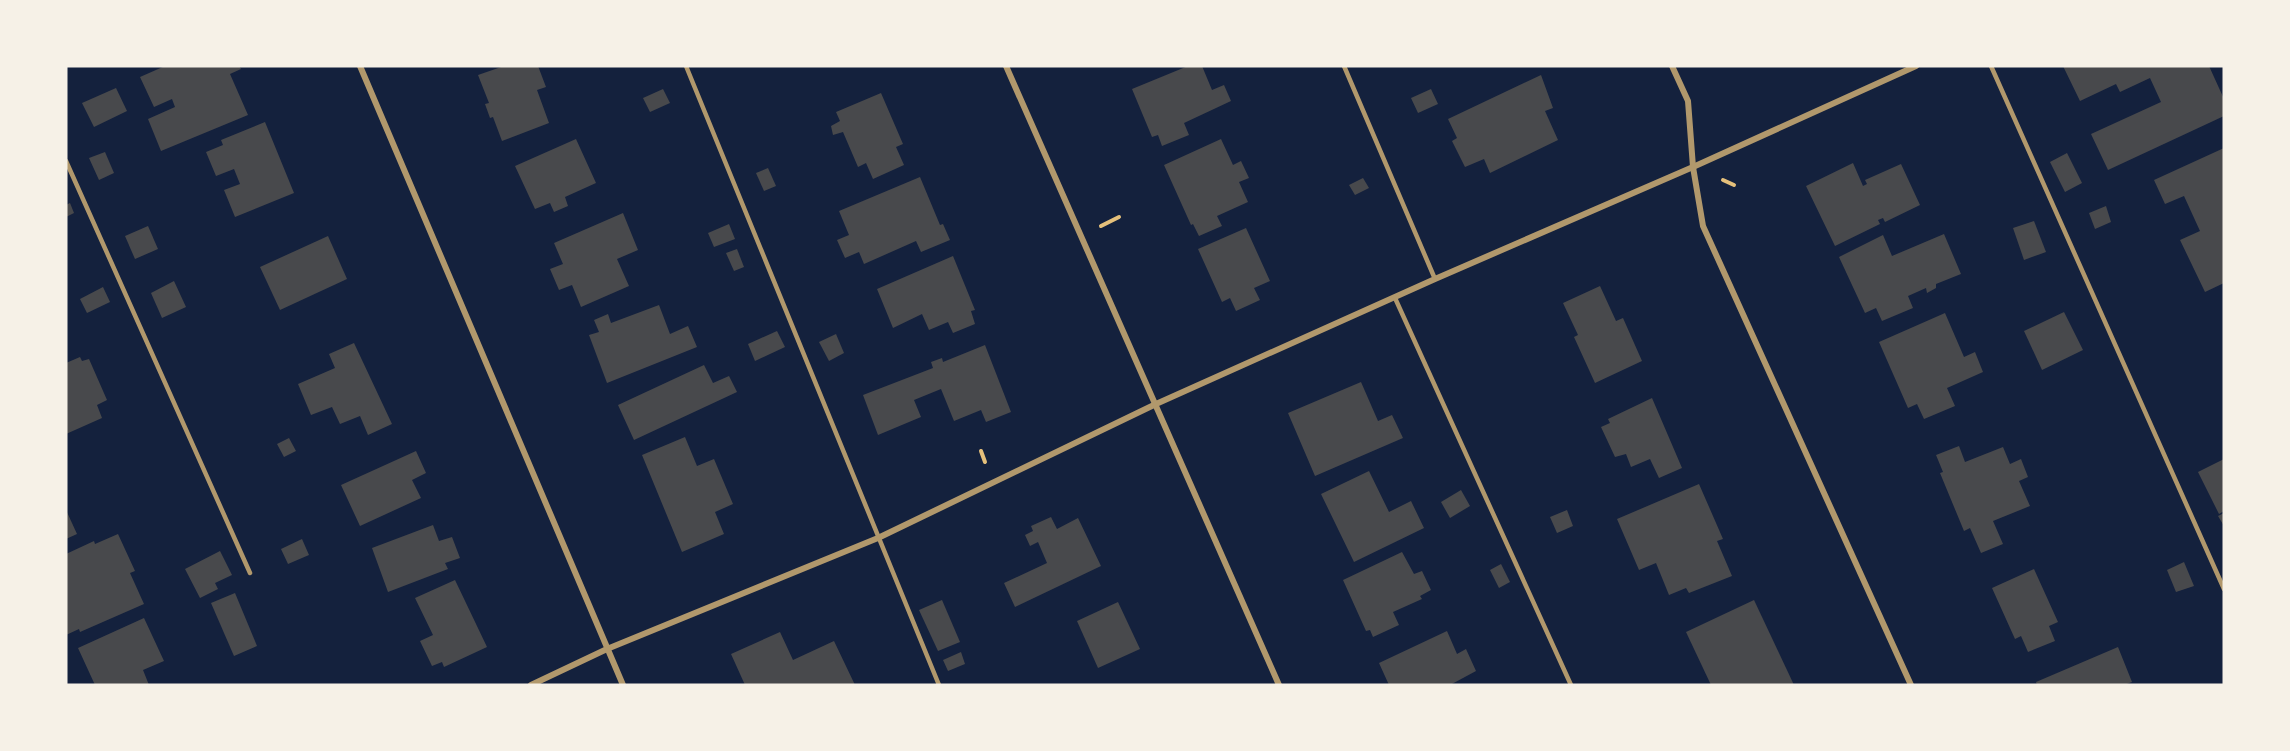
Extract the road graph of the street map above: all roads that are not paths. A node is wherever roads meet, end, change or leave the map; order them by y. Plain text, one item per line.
1 (360, 66) edge
2 (686, 66) edge
3 (1006, 66) edge
4 (1344, 66) edge
5 (1672, 66) edge
6 (1916, 66) edge
7 (1991, 66) edge
8 (66, 161) edge
9 (1693, 167) junction
10 (1435, 279) junction
11 (1395, 298) junction
12 (1156, 404) junction
13 (878, 538) junction
14 (250, 573) dead end
15 (2224, 589) edge
16 (608, 649) junction
17 (531, 685) edge
18 (623, 685) edge
19 (939, 685) edge
20 (1280, 685) edge
21 (1571, 685) edge
22 (1911, 685) edge

1 - 16 street
2 - 13 lane
3 - 12 street
4 - 10 lane
5 - 9 street
6 - 9 street
7 - 15 lane
8 - 14 lane
9 - 10 street
9 - 22 street
10 - 11 street
11 - 12 street
11 - 21 lane
12 - 13 street
12 - 20 street
13 - 16 street
13 - 19 lane
16 - 17 street
16 - 18 street

